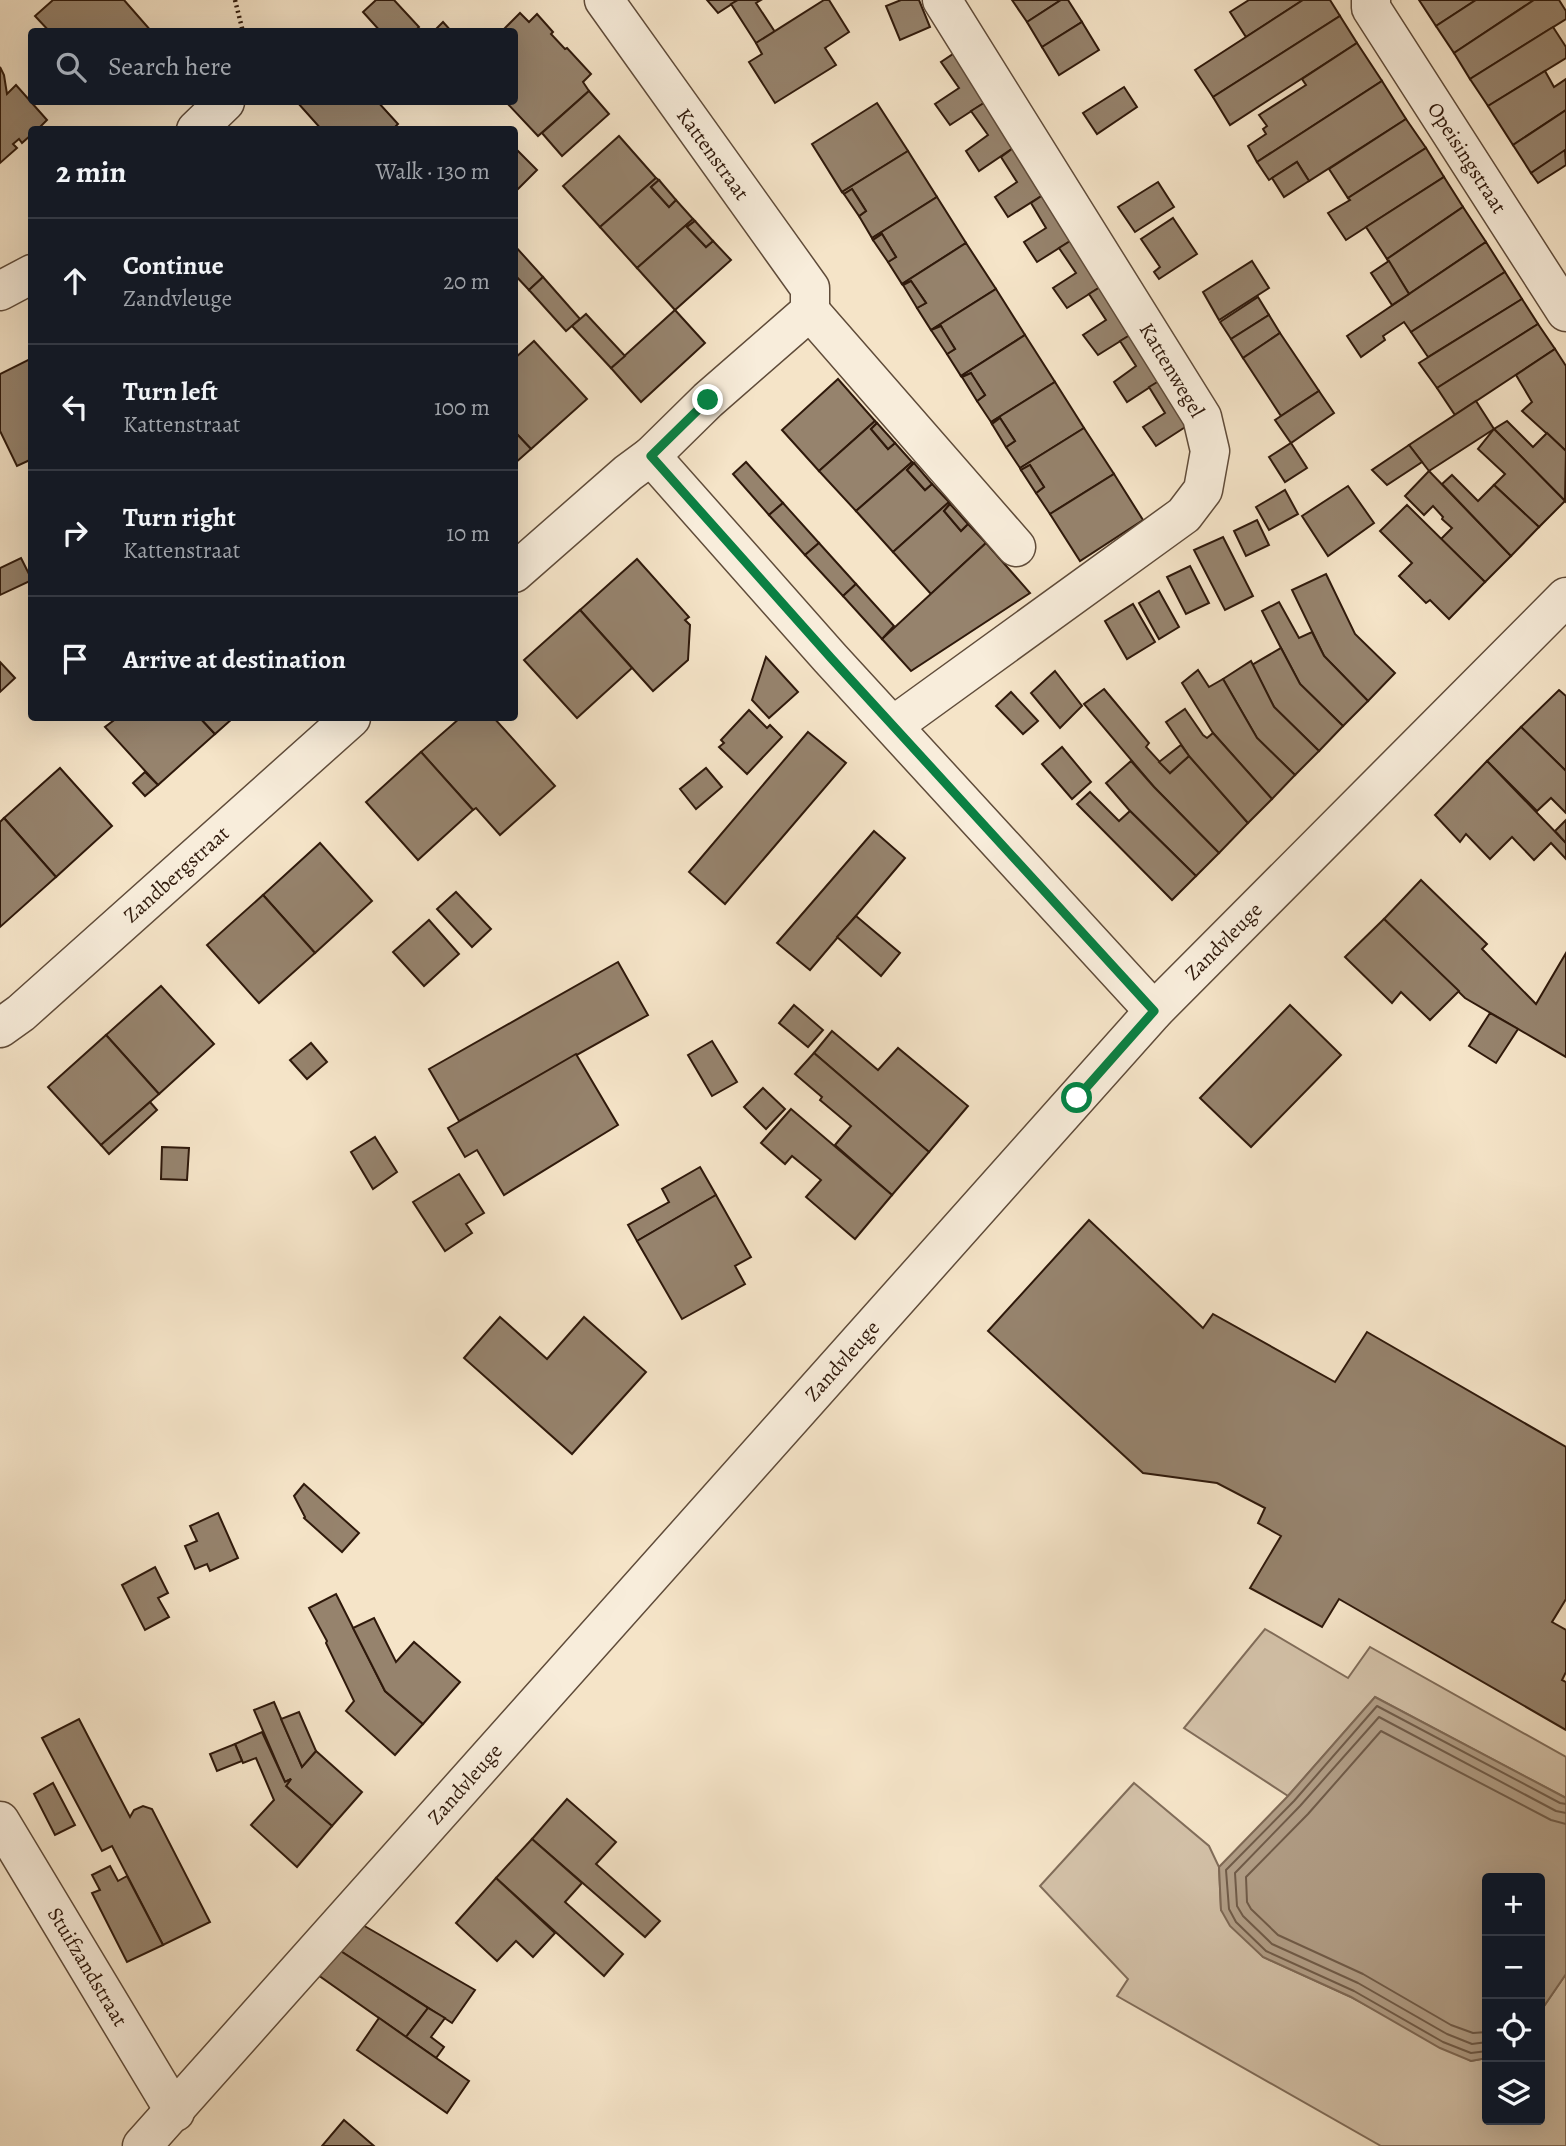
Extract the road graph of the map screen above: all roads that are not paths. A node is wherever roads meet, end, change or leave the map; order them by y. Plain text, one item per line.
1 (604, 0) edge
2 (942, 0) edge
3 (1371, 0) edge
4 (222, 105) edge
5 (200, 126) edge
6 (28, 276) edge
7 (0, 291) edge
8 (810, 311) junction
9 (1566, 312) edge
10 (651, 456) junction
11 (1016, 547) dead end
12 (518, 569) edge
13 (1566, 597) edge
14 (348, 721) edge
15 (894, 725) junction
16 (1154, 1011) junction
17 (0, 1028) edge
18 (0, 1821) edge
19 (175, 2112) junction
20 (142, 2146) edge

1 - 8 street, Kattenstraat
2 - 15 street, Kattenwegel
3 - 9 street, Opeisingstraat
4 - 5 street
6 - 7 street
8 - 10 street
8 - 11 street, Kattenstraat
10 - 12 street
10 - 15 street
13 - 16 street, Zandvleuge
14 - 17 street, Zandbergstraat
15 - 16 street
16 - 19 street, Zandvleuge
18 - 19 street, Stuifzandstraat
19 - 20 street, Zandvleuge

